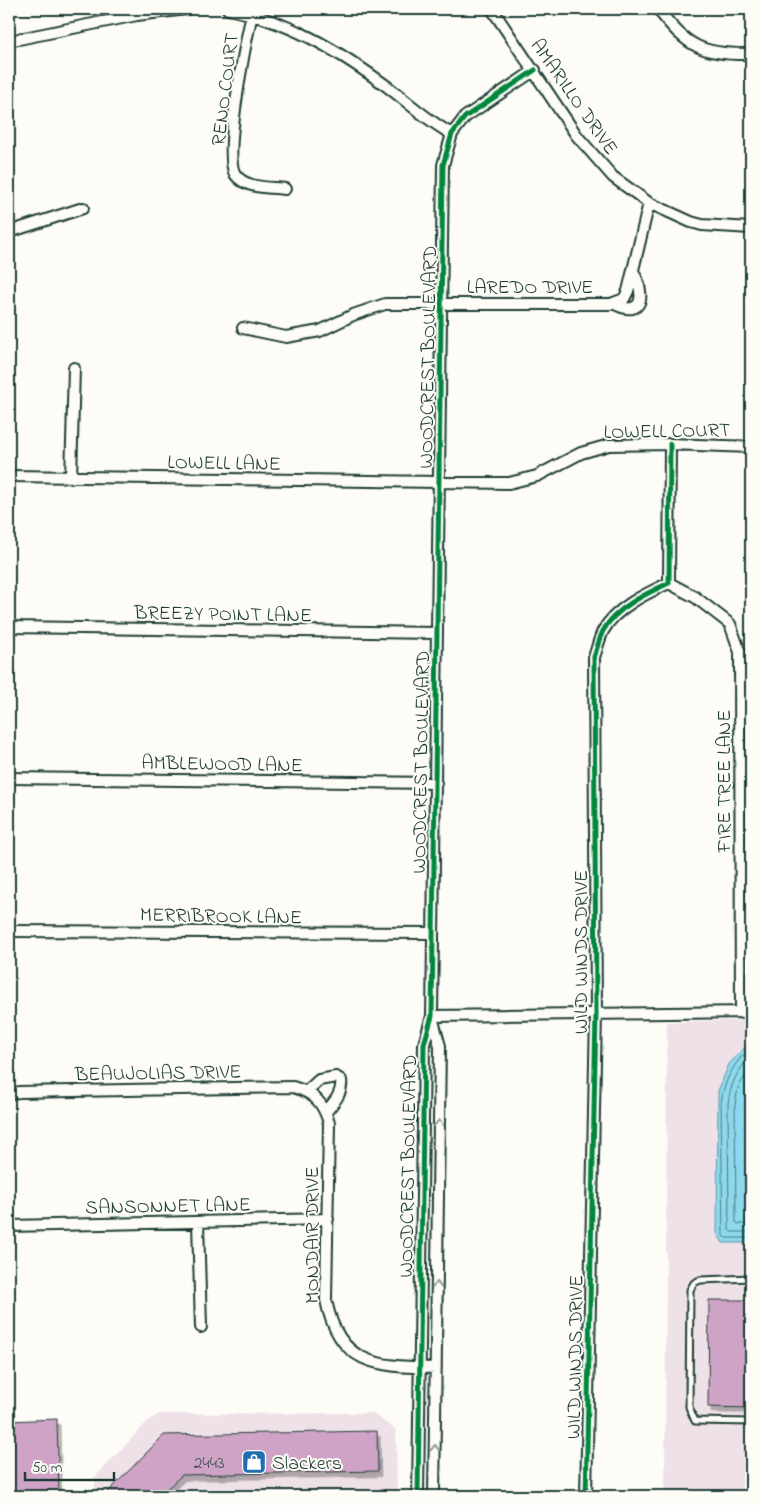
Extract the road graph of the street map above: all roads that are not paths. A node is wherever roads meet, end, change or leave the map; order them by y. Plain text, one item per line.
1 (187, 9) edge
2 (228, 9) edge
3 (492, 9) edge
4 (658, 9) edge
5 (252, 14) junction
6 (9, 41) edge
7 (751, 54) edge
8 (535, 70) junction
9 (452, 134) junction
10 (285, 189) dead end
11 (648, 202) junction
12 (83, 208) dead end
13 (751, 228) edge
14 (9, 232) edge
15 (633, 271) junction
16 (442, 303) junction
17 (613, 303) junction
18 (243, 328) dead end
19 (74, 368) dead end
20 (670, 444) junction
21 (751, 447) edge
22 (9, 476) edge
23 (71, 478) junction
24 (440, 482) junction
25 (669, 583) junction
26 (9, 627) edge
27 (437, 633) junction
28 (9, 778) edge
29 (436, 783) junction
30 (9, 930) edge
31 (433, 933) junction
32 (746, 1013) edge
33 (596, 1014) junction
34 (432, 1016) junction
35 (307, 1091) junction
36 (9, 1094) edge
37 (326, 1112) junction
38 (328, 1219) junction
39 (198, 1222) junction
40 (9, 1226) edge
41 (751, 1278) edge
42 (201, 1328) dead end
43 (420, 1368) junction
44 (436, 1368) junction
45 (751, 1422) edge
46 (418, 1496) edge
47 (434, 1496) edge
48 (586, 1496) edge

1 - 6 street
2 - 5 street
3 - 8 street, AMARILLO DRIVE
4 - 7 street
5 - 9 street
5 - 10 street, RENO COURT
8 - 9 street, WOODCREST BOULEVARD
8 - 11 street, AMARILLO DRIVE
9 - 16 street, WOODCREST BOULEVARD
11 - 13 street, AMARILLO DRIVE
11 - 15 street, LAREDO DRIVE
12 - 14 street
15 - 17 street, LAREDO DRIVE
15 - 17 street, LAREDO DRIVE
16 - 17 street, LAREDO DRIVE
16 - 18 street, LAREDO DRIVE
16 - 24 street, WOODCREST BOULEVARD
19 - 23 street
20 - 21 street, LOWELL COURT
20 - 24 street, LOWELL COURT
20 - 25 street
22 - 23 street, LOWELL LANE
23 - 24 street, LOWELL LANE
24 - 27 street, WOODCREST BOULEVARD
25 - 32 street, FIRE TREE LANE
25 - 33 street, WILD WINDS DRIVE
26 - 27 street, BREEZY POINT LANE
27 - 29 street, WOODCREST BOULEVARD
28 - 29 street, AMBLEWOOD LANE
29 - 31 street, WOODCREST BOULEVARD
30 - 31 street, MERRIBROOK LANE
31 - 34 street, WOODCREST BOULEVARD
32 - 33 street
33 - 34 street
33 - 48 street, WILD WINDS DRIVE
34 - 43 street, WOODCREST BOULEVARD
44 -> 34 street, WOODCREST BOULEVARD
35 - 36 street, BEAUJOLIAS DRIVE
35 - 37 street
35 - 37 street
37 - 38 street, MONDAIR DRIVE
38 - 39 street, SANSONNET LANE
38 - 43 street, MONDAIR DRIVE
39 - 40 street, SANSONNET LANE
39 - 42 street
41 - 45 lane
43 - 44 street, MONDAIR DRIVE
43 - 46 street, WOODCREST BOULEVARD
47 -> 44 street, WOODCREST BOULEVARD

